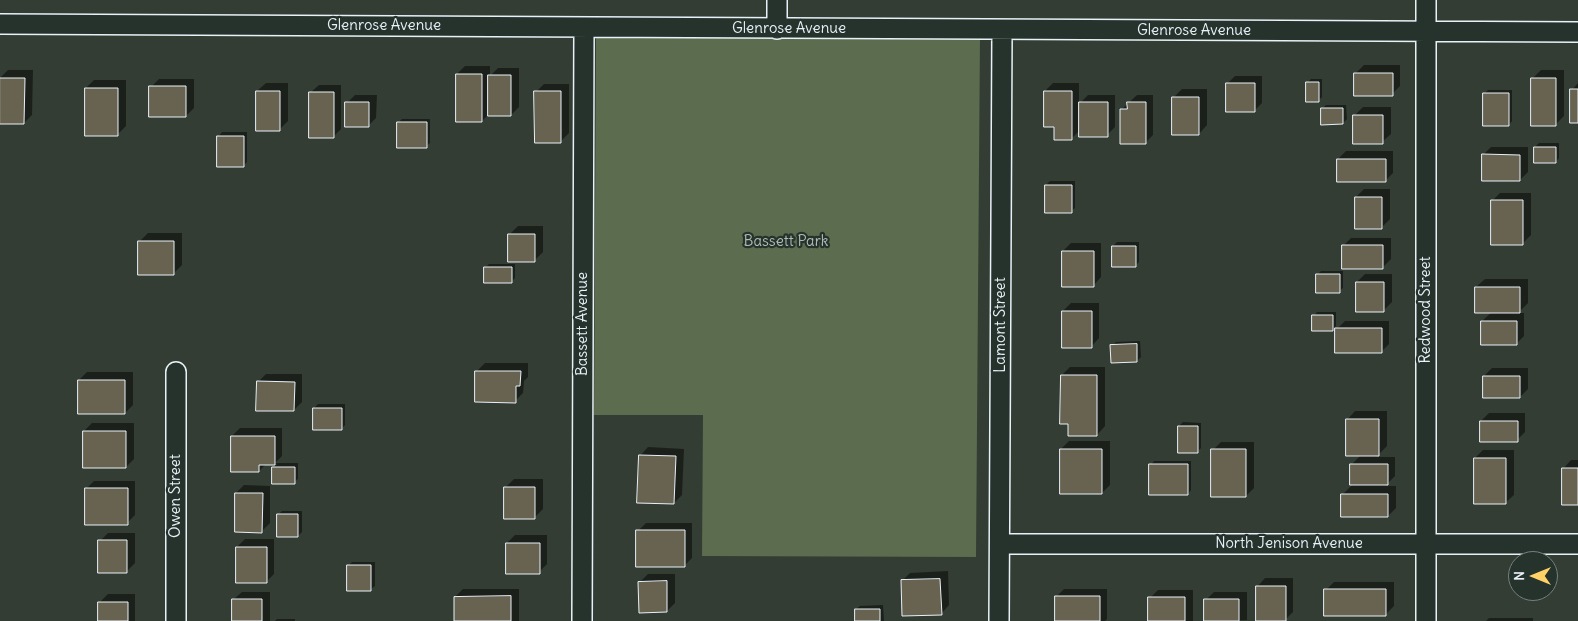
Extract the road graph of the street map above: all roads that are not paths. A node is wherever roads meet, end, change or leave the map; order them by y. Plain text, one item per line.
1 (777, 0) edge
2 (1426, 0) edge
3 (0, 24) edge
4 (584, 27) junction
5 (777, 29) junction
6 (1002, 30) junction
7 (1426, 32) junction
8 (1578, 32) edge
9 (176, 372) dead end
10 (1000, 544) junction
11 (1426, 544) junction
12 (1578, 544) edge
13 (176, 621) edge
14 (582, 621) edge
15 (999, 621) edge
16 (1426, 621) edge

1 - 5 street
2 - 7 street, Redwood Street
3 - 4 street, Glenrose Avenue
4 - 5 street, Glenrose Avenue
4 - 14 street, Bassett Avenue
5 - 6 street, Glenrose Avenue
6 - 7 street, Glenrose Avenue
6 - 10 street, Lamont Street
7 - 8 street, Glenrose Avenue
7 - 11 street, Redwood Street
9 - 13 street, Owen Street
10 - 11 street, North Jenison Avenue
10 - 15 street, Lamont Street
11 - 12 street, North Jenison Avenue
11 - 16 street, Redwood Street

